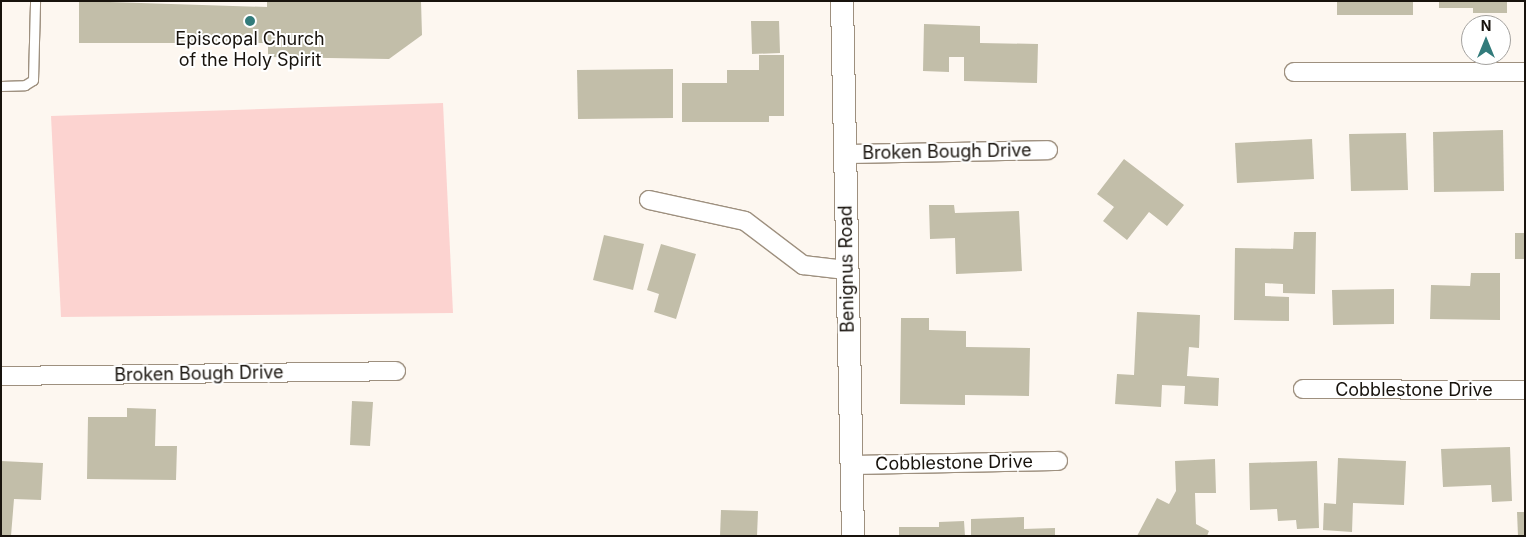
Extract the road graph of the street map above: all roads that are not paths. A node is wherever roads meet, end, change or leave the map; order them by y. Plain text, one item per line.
1 (35, 1) edge
2 (842, 1) edge
3 (1294, 72) dead end
4 (1525, 72) edge
5 (1, 86) edge
6 (1048, 150) dead end
7 (846, 154) junction
8 (649, 200) dead end
9 (846, 270) junction
10 (396, 372) dead end
11 (1, 376) edge
12 (1303, 389) dead end
13 (1525, 390) edge
14 (1058, 461) dead end
15 (850, 465) junction
16 (852, 536) edge

1 - 5 lane
2 - 7 street, Benignus Road
3 - 4 street
6 - 7 street, Broken Bough Drive
7 - 9 street, Benignus Road
8 - 9 street
9 - 15 street, Benignus Road
10 - 11 street, Broken Bough Drive
12 - 13 street, Cobblestone Drive
14 - 15 street, Cobblestone Drive
15 - 16 street, Benignus Road

